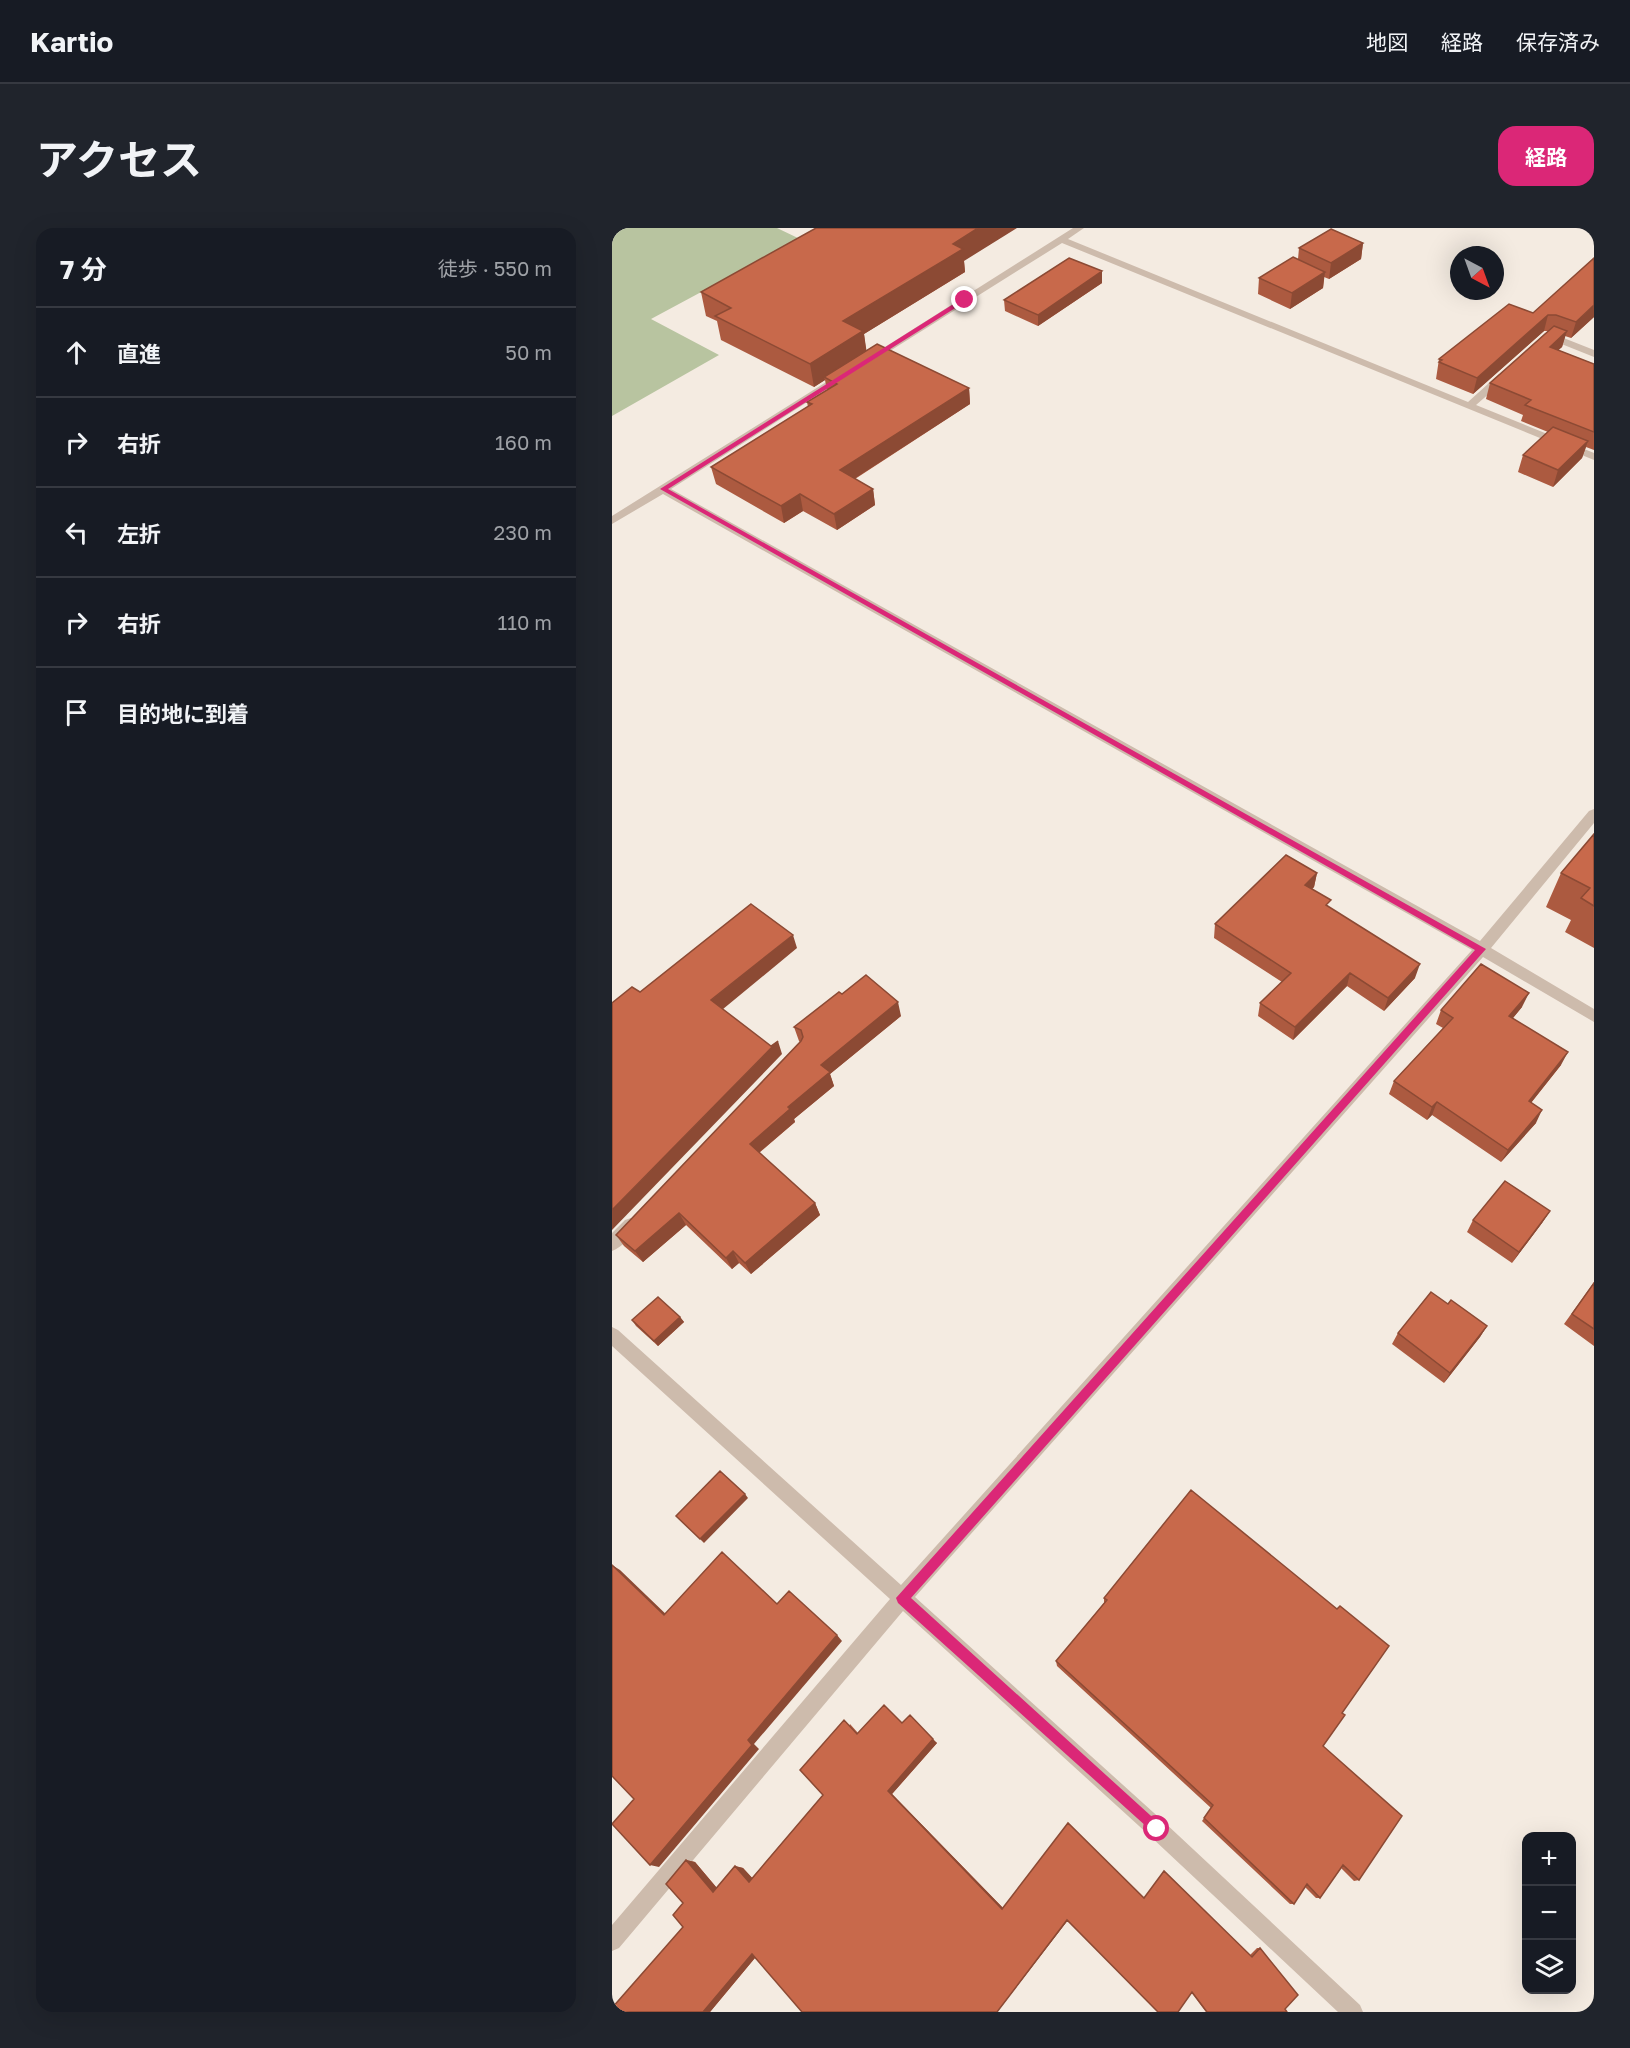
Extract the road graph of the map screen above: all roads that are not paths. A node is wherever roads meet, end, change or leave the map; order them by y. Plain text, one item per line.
1 (1079, 228) edge
2 (1061, 239) junction
3 (1539, 343) edge
4 (1594, 354) edge
5 (864, 363) edge
6 (1513, 367) edge
7 (854, 369) edge
8 (1469, 406) junction
9 (1594, 457) edge
10 (663, 489) junction
11 (614, 517) edge
12 (1594, 814) edge
13 (1482, 949) junction
14 (1594, 1016) edge
15 (645, 1210) edge
16 (612, 1244) edge
17 (612, 1335) edge
18 (902, 1598) junction
19 (612, 1941) edge
20 (1353, 2012) edge

1 - 2 street
2 - 5 street
2 - 8 street
3 - 4 street
6 - 8 street
7 - 10 street
8 - 9 street
10 - 11 street
10 - 13 street
12 - 13 street
13 - 14 street
13 - 18 street
15 - 16 street
17 - 18 street
18 - 19 street
18 - 20 street

